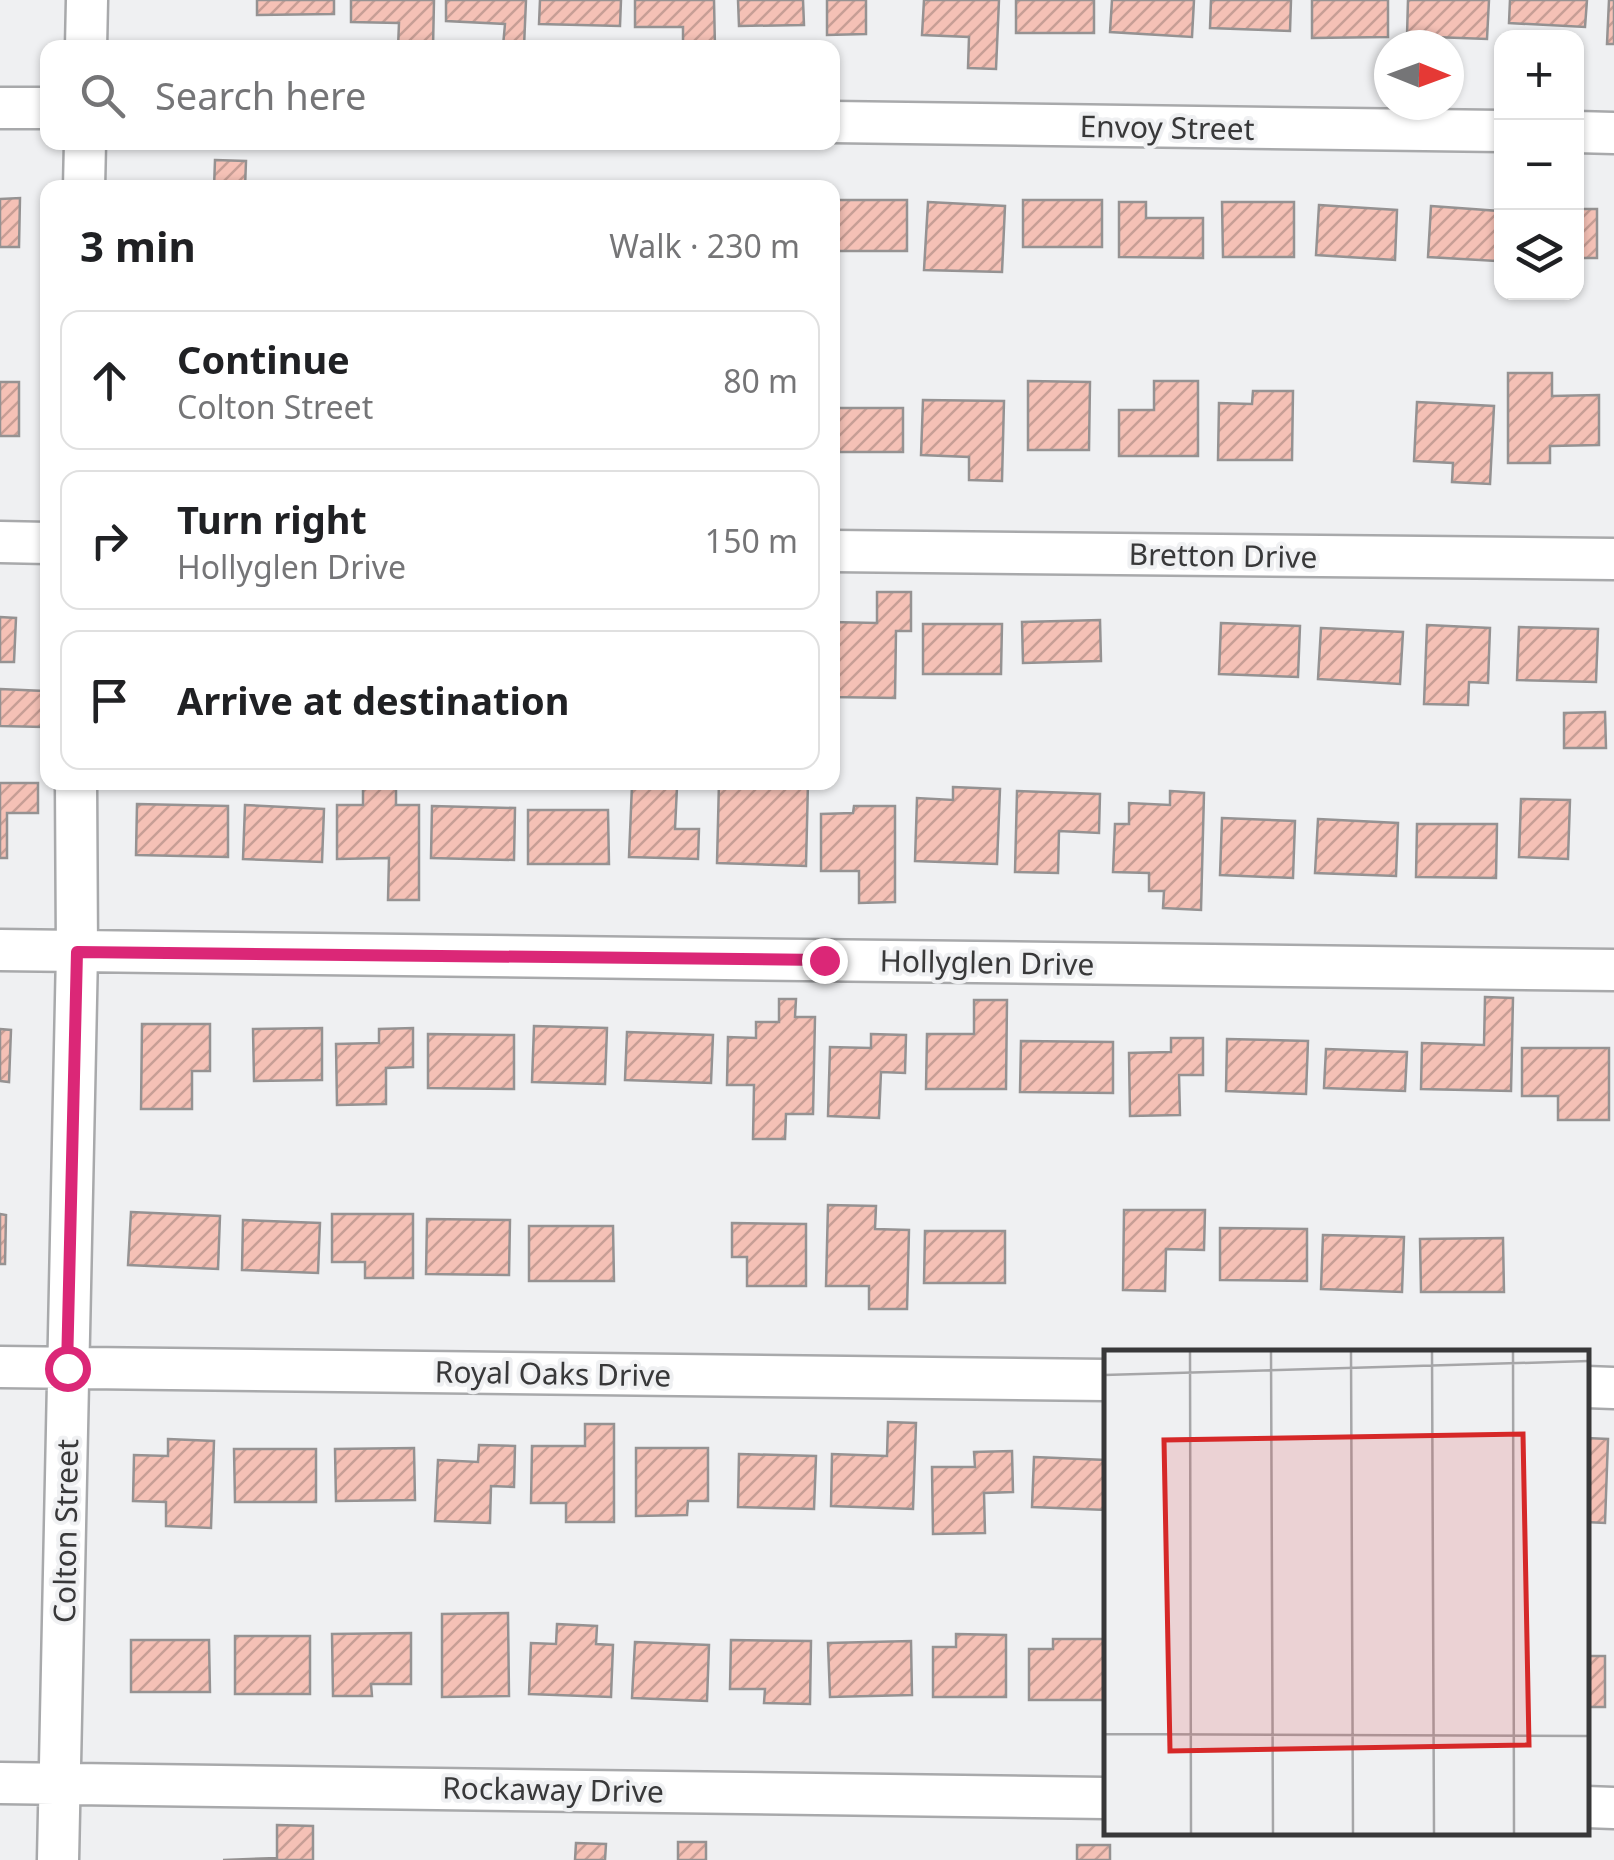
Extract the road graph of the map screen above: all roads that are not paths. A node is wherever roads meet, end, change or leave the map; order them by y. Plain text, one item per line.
1 (87, 0) edge
2 (86, 40) edge
3 (0, 108) edge
4 (40, 108) edge
5 (840, 122) edge
6 (1494, 131) edge
7 (1584, 132) edge
8 (1614, 133) edge
9 (84, 150) edge
10 (84, 180) edge
11 (0, 542) edge
12 (40, 543) edge
13 (840, 551) edge
14 (1614, 559) edge
15 (76, 790) edge
16 (0, 950) edge
17 (77, 952) junction
18 (1614, 970) edge
19 (0, 1367) edge
20 (67, 1368) junction
21 (1104, 1380) edge
22 (1589, 1387) edge
23 (1614, 1388) edge
24 (0, 1783) edge
25 (62, 1784) junction
26 (1104, 1798) edge
27 (58, 1860) edge

1 - 2 street
3 - 4 street
5 - 6 street, Envoy Street
7 - 8 street
9 - 10 street
11 - 12 street
13 - 14 street, Bretton Drive
15 - 17 street, Colton Street
16 - 17 street, Hollyglen Drive
17 - 18 street, Hollyglen Drive
17 - 20 street, Colton Street
19 - 20 street, Royal Oaks Drive
20 - 21 street, Royal Oaks Drive
20 - 25 street, Colton Street
22 - 23 street
24 - 25 street, Rockaway Drive
25 - 26 street, Rockaway Drive
25 - 27 street, Colton Street

